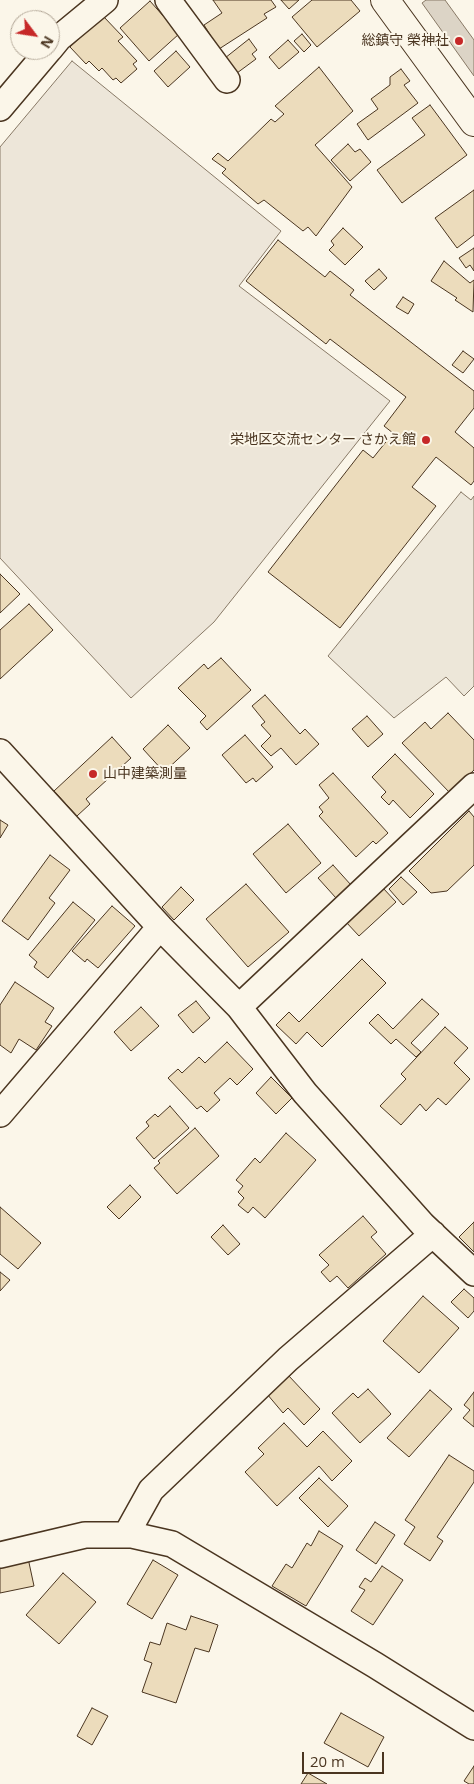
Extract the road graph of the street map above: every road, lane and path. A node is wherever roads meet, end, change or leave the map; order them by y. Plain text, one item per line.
1 (105, 0) edge
2 (168, 0) edge
3 (385, 0) edge
4 (60, 37) edge
5 (41, 60) edge
6 (227, 80) dead end
7 (0, 108) edge
8 (474, 122) edge
9 (0, 752) edge
10 (474, 786) edge
11 (160, 927) junction
12 (239, 1007) junction
13 (0, 1114) edge
14 (433, 1234) junction
15 (474, 1272) edge
16 (126, 1535) junction
17 (0, 1555) edge
18 (474, 1727) edge

1 - 4 street
2 - 6 street
3 - 8 highway
5 - 7 street
9 - 11 street
10 - 12 street
11 - 12 street
11 - 13 street
12 - 14 street
14 - 15 street
14 - 16 street
16 - 17 street
16 - 18 street

